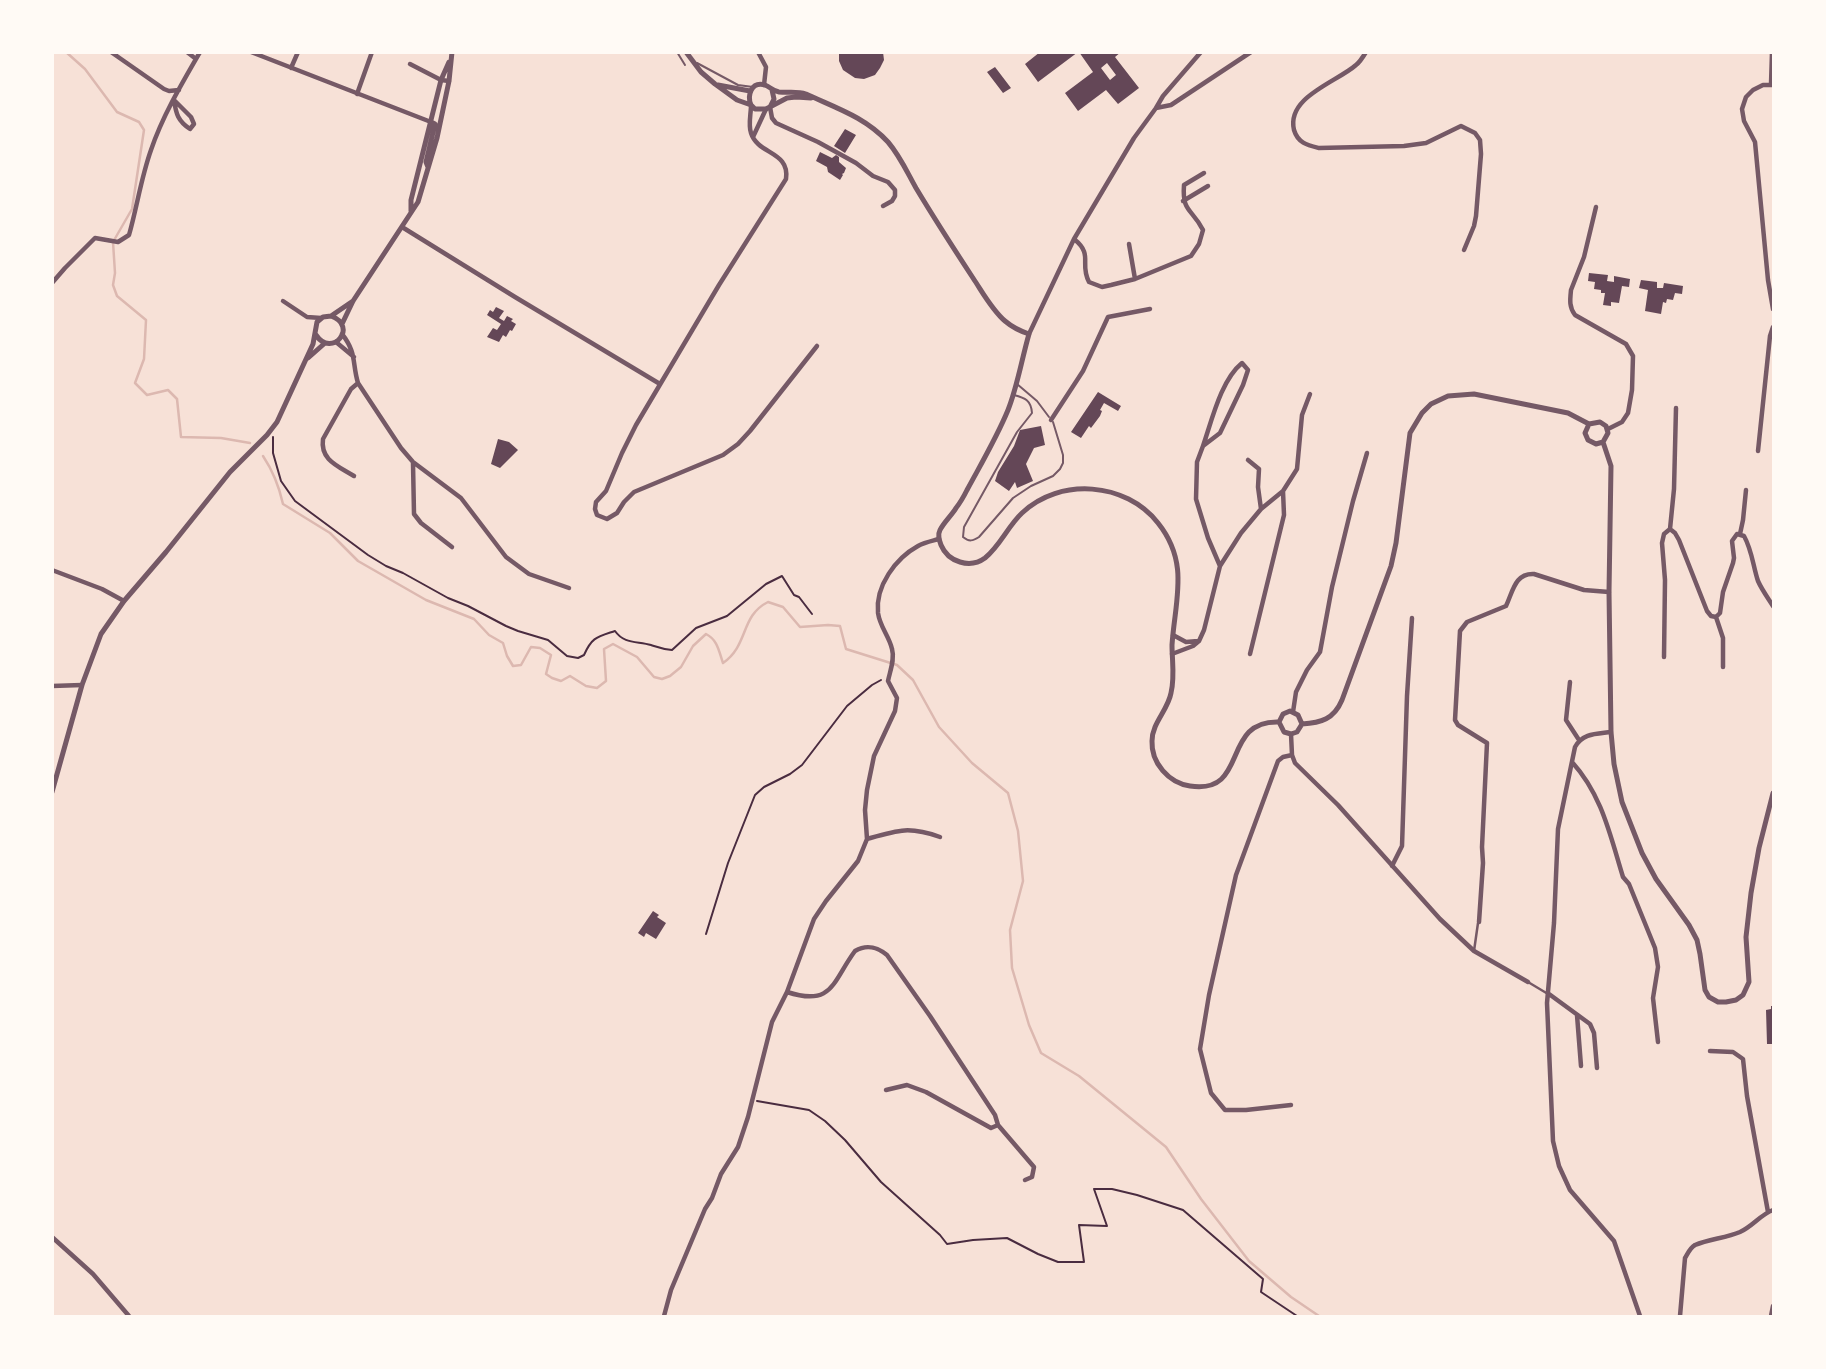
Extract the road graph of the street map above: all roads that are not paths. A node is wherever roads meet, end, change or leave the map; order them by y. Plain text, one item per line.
1 (111, 52) edge
2 (187, 52) edge
3 (200, 52) edge
4 (251, 52) edge
5 (298, 52) edge
6 (372, 52) edge
7 (677, 52) edge
8 (686, 52) edge
9 (758, 52) edge
10 (1201, 52) edge
11 (1251, 52) edge
12 (1366, 52) edge
13 (1772, 52) edge
14 (196, 59) junction
15 (693, 61) junction
16 (410, 64) dead end
17 (685, 65) dead end
18 (291, 68) junction
19 (441, 80) junction
20 (449, 81) junction
21 (715, 84) junction
22 (764, 85) junction
23 (1772, 85) edge
24 (180, 89) junction
25 (753, 89) junction
26 (772, 90) junction
27 (357, 94) junction
28 (814, 99) junction
29 (174, 100) junction
30 (751, 105) junction
31 (768, 108) junction
32 (1156, 108) junction
33 (431, 122) junction
34 (753, 138) junction
35 (428, 169) junction
36 (1204, 173) dead end
37 (1208, 186) dead end
38 (1183, 201) junction
39 (883, 206) dead end
40 (1596, 207) dead end
41 (411, 211) junction
42 (402, 227) junction
43 (1074, 239) junction
44 (1129, 244) dead end
45 (1464, 250) dead end
46 (1135, 279) junction
47 (52, 284) edge
48 (353, 301) junction
49 (283, 302) dead end
50 (1150, 309) dead end
51 (1773, 309) edge
52 (331, 316) junction
53 (307, 317) junction
54 (321, 318) junction
55 (342, 324) junction
56 (1773, 327) edge
57 (315, 332) junction
58 (342, 334) junction
59 (1029, 334) junction
60 (336, 342) junction
61 (325, 343) junction
62 (817, 346) dead end
63 (355, 358) junction
64 (306, 360) junction
65 (358, 383) junction
66 (1016, 383) junction
67 (660, 384) junction
68 (1310, 394) dead end
69 (1013, 395) junction
70 (1676, 408) dead end
71 (1051, 420) junction
72 (1589, 424) junction
73 (1608, 429) junction
74 (1603, 442) junction
75 (1203, 446) junction
76 (1758, 451) dead end
77 (1367, 453) dead end
78 (1248, 460) dead end
79 (413, 462) junction
80 (354, 476) dead end
81 (1746, 490) dead end
82 (1283, 491) junction
83 (1261, 509) junction
84 (1670, 530) junction
85 (1740, 534) junction
86 (939, 539) junction
87 (452, 547) dead end
88 (1220, 566) junction
89 (52, 570) edge
90 (569, 588) dead end
91 (1609, 592) junction
92 (124, 601) junction
93 (1773, 606) edge
94 (1716, 617) junction
95 (1412, 618) dead end
96 (1173, 635) junction
97 (1199, 641) junction
98 (1172, 654) junction
99 (1250, 654) dead end
100 (1664, 657) dead end
101 (1723, 667) dead end
102 (1570, 682) dead end
103 (82, 685) junction
104 (52, 686) edge
105 (1293, 712) junction
106 (1279, 722) junction
107 (1301, 724) junction
108 (1611, 732) junction
109 (1291, 734) junction
110 (1579, 740) junction
111 (1292, 755) junction
112 (1572, 762) junction
113 (52, 792) edge
114 (1773, 793) edge
115 (940, 837) dead end
116 (867, 839) junction
117 (1392, 866) junction
118 (1479, 922) joint
119 (1474, 951) junction
120 (1528, 982) joint
121 (787, 992) junction
122 (1548, 994) junction
123 (1577, 1015) junction
124 (1658, 1042) dead end
125 (1710, 1051) dead end
126 (1581, 1066) dead end
127 (1597, 1068) dead end
128 (887, 1090) dead end
129 (1291, 1105) dead end
130 (998, 1125) junction
131 (1024, 1180) dead end
132 (1771, 1211) edge
133 (52, 1237) edge
134 (1773, 1306) edge
135 (129, 1317) edge
136 (664, 1317) edge
137 (1640, 1317) edge
138 (1680, 1317) edge
139 (1771, 1317) edge

1 - 24 street
2 - 14 street
3 - 14 street
4 - 18 street
5 - 18 street
6 - 27 street
7 - 17 lane
8 - 15 street
9 - 22 street
10 - 32 street
11 - 32 street
12 - 45 street
13 - 23 street
14 - 24 street
15 - 21 street
15 - 25 lane
16 - 19 street
18 - 27 street
19 - 20 street
19 - 20 street
19 - 33 street
20 - 35 street
21 - 25 street
21 - 30 street
22 - 25 street
22 - 26 street
23 - 51 street
24 - 29 street
25 - 30 street
26 - 28 street
26 - 31 street
27 - 33 street
28 - 31 street
28 - 59 street
29 - 29 street
29 - 47 street
30 - 31 street
30 - 34 street
31 - 34 street
31 - 39 street
32 - 43 street
33 - 35 street
33 - 41 street
34 - 67 street
35 - 41 street
36 - 38 street
37 - 38 street
38 - 46 street
40 - 73 street
41 - 42 street
42 - 48 street
42 - 67 street
43 - 46 street
43 - 59 street
44 - 46 street
48 - 52 street
48 - 55 street
49 - 53 street
50 - 71 street
52 - 54 street
52 - 55 street
53 - 54 street
53 - 57 street
54 - 57 street
55 - 58 street
56 - 76 street
57 - 61 street
57 - 64 street
58 - 60 street
58 - 63 street
59 - 66 street
60 - 61 street
60 - 63 street
61 - 64 street
62 - 67 street
63 - 65 street
64 - 92 street
65 - 79 street
65 - 80 street
66 - 69 street
66 - 71 lane
68 - 82 street
69 - 71 lane
69 - 86 street
70 - 84 street
72 - 73 street
72 - 74 street
72 - 107 street
73 - 74 street
74 - 91 street
75 - 75 street
75 - 88 street
77 - 105 street
78 - 83 street
79 - 87 street
79 - 90 street
81 - 85 street
82 - 83 street
82 - 99 street
83 - 88 street
84 - 94 street
84 - 100 street
85 - 93 street
85 - 94 street
86 - 96 street
86 - 116 street
88 - 97 street
89 - 92 street
91 - 108 street
91 - 118 street
92 - 103 street
94 - 101 street
95 - 117 street
96 - 97 street
96 - 98 street
97 - 98 street
98 - 106 street
102 - 110 street
103 - 104 street
103 - 113 street
105 - 106 street
105 - 107 street
106 - 109 street
107 - 109 street
108 - 110 street
108 - 114 street
109 - 111 street
110 - 112 street
111 - 117 street
111 - 129 street
112 - 122 street
112 - 124 street
115 - 116 street
116 - 121 street
117 - 119 street
118 - 119 street
119 - 120 street
120 - 122 street
121 - 130 street
121 - 136 street
122 - 123 street
122 - 137 street
123 - 126 street
123 - 127 street
125 - 132 street
128 - 130 street
130 - 131 street
132 - 138 street
133 - 135 street
134 - 139 street

